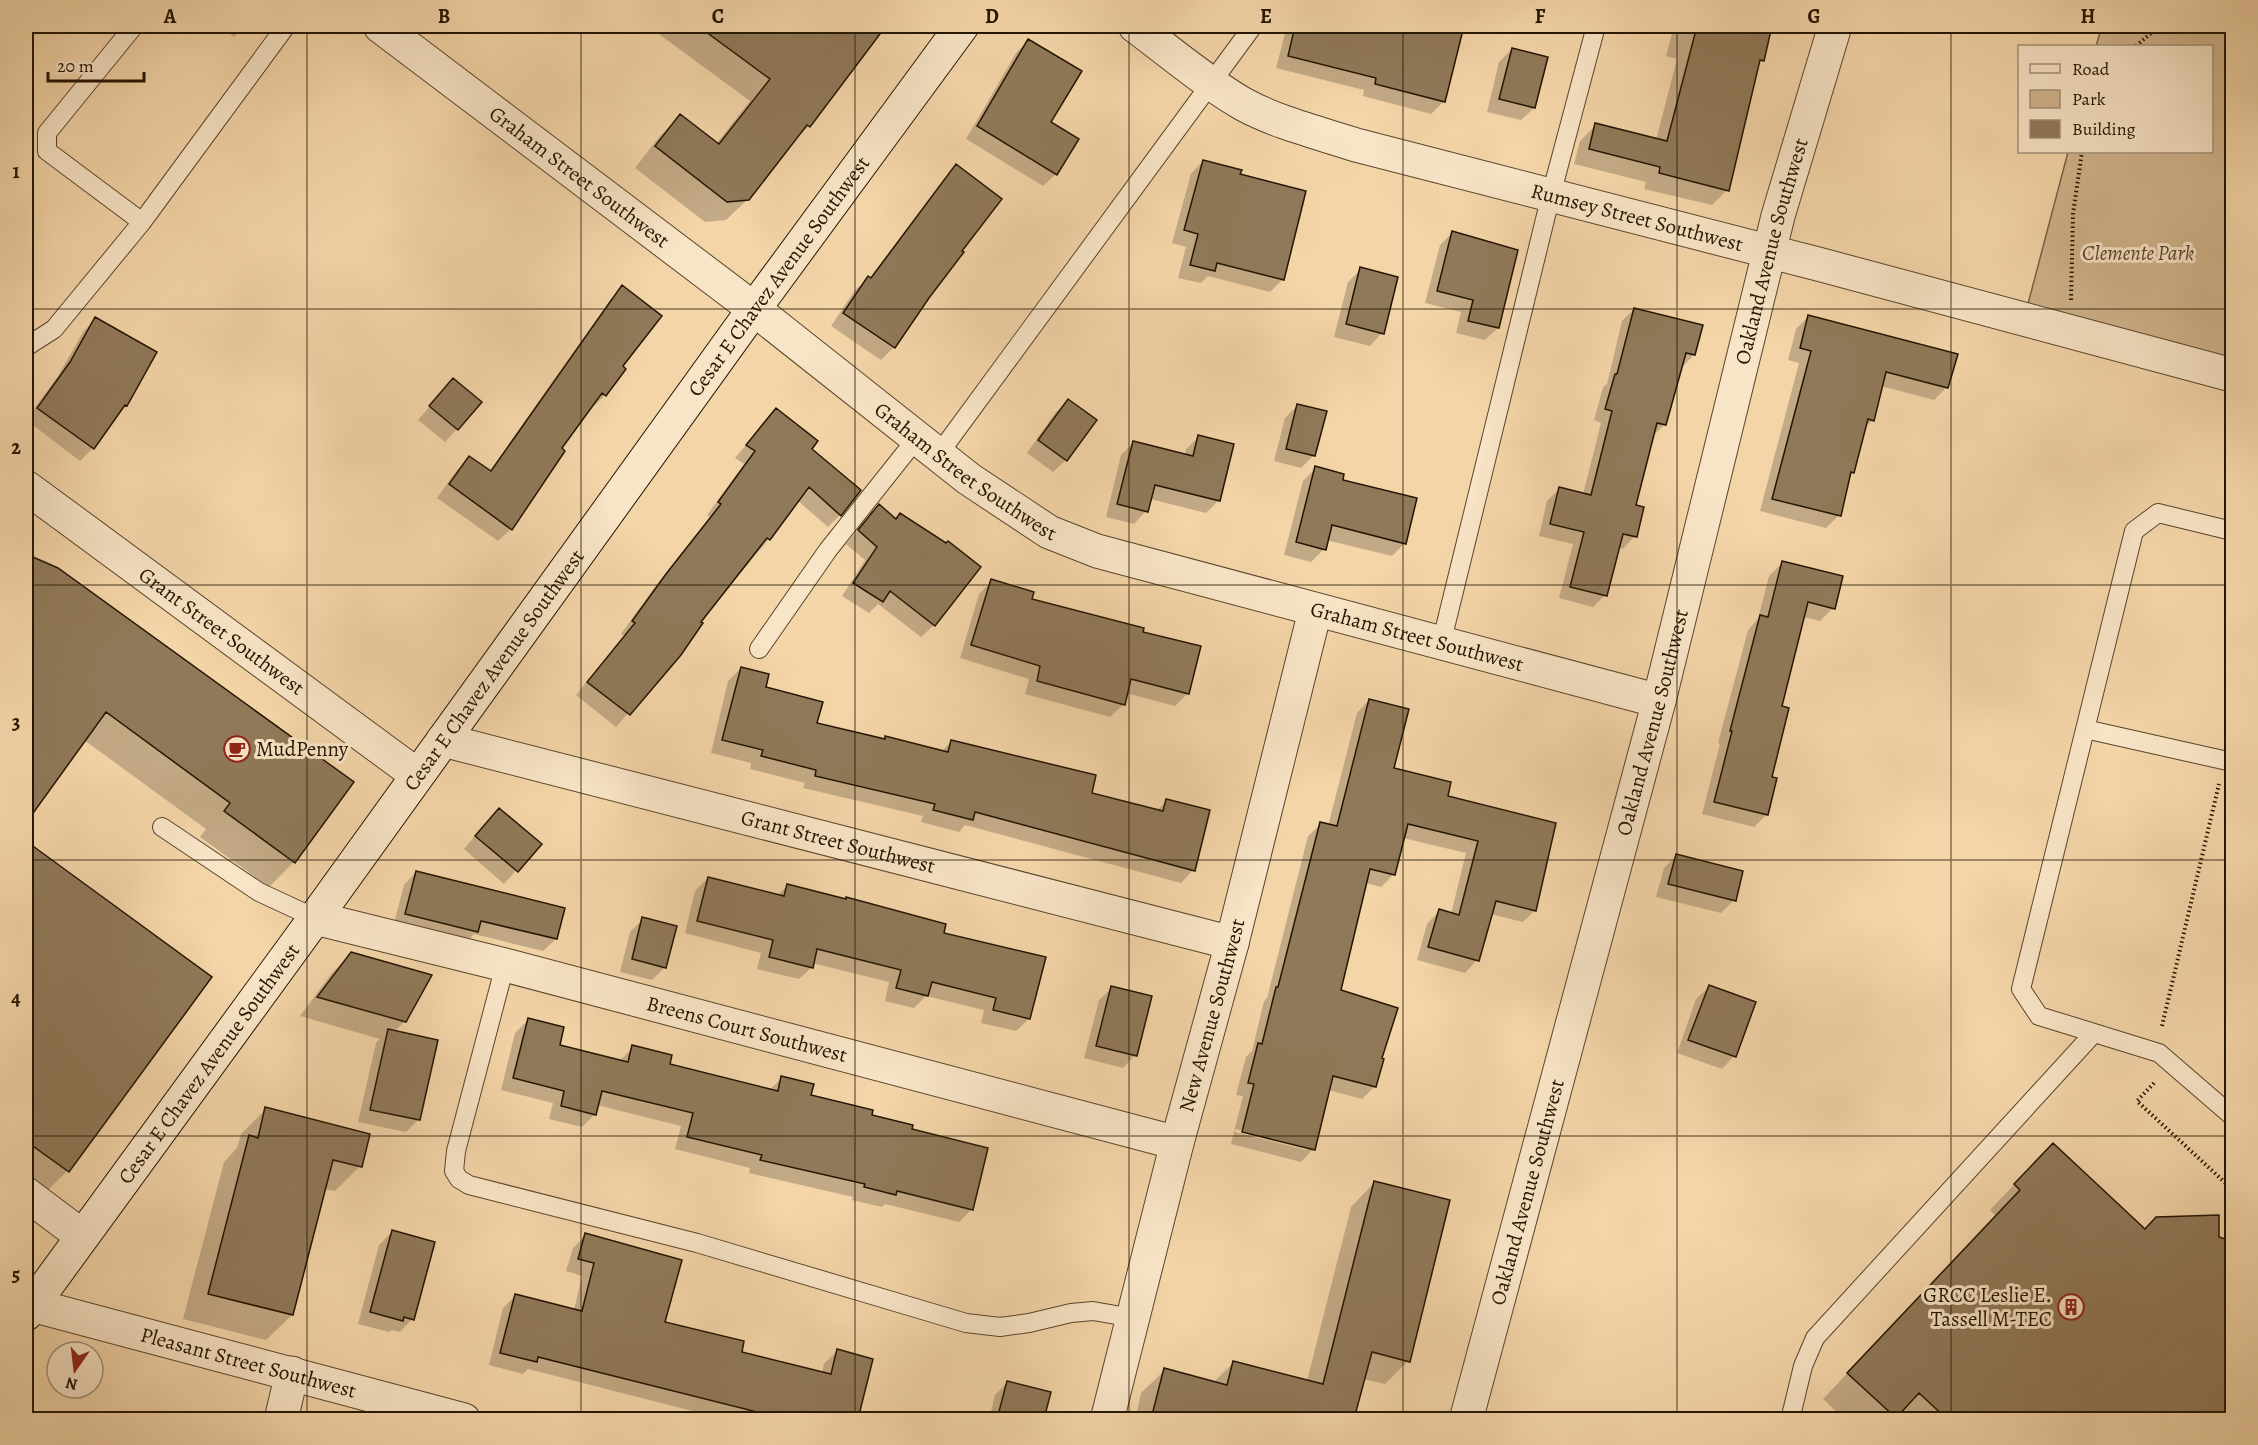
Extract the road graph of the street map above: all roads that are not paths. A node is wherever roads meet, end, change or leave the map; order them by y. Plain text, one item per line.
1 (134, 26) edge
2 (286, 26) edge
3 (380, 26) edge
4 (962, 26) edge
5 (1135, 26) edge
6 (1253, 26) edge
7 (1596, 26) edge
8 (1835, 26) edge
9 (1212, 83) junction
10 (1551, 195) junction
11 (142, 222) junction
12 (1769, 252) junction
13 (754, 309) junction
14 (26, 347) edge
15 (2232, 375) edge
16 (927, 446) junction
17 (26, 487) edge
18 (2232, 531) edge
19 (1315, 611) junction
20 (1441, 644) junction
21 (759, 649) dead end
22 (1659, 701) junction
23 (2085, 729) junction
24 (443, 740) junction
25 (2232, 762) edge
26 (417, 775) junction
27 (162, 826) dead end
28 (315, 918) junction
29 (1232, 944) junction
30 (504, 965) junction
31 (2094, 1033) junction
32 (2232, 1116) edge
33 (1177, 1143) junction
34 (26, 1194) edge
35 (82, 1236) junction
36 (29, 1309) edge
37 (1133, 1318) junction
38 (292, 1373) junction
39 (281, 1419) edge
40 (464, 1419) edge
41 (1107, 1419) edge
42 (1466, 1419) edge
43 (1790, 1419) edge

1 - 11 lane
2 - 11 lane
3 - 13 street, Graham Street Southwest
4 - 13 street, Cesar E Chavez Avenue Southwest
5 - 9 street, Rumsey Street Southwest
6 - 9 lane
7 - 10 lane
8 - 12 street, Oakland Avenue Southwest
9 - 10 street, Rumsey Street Southwest
9 - 16 lane
10 - 12 street, Rumsey Street Southwest
10 - 20 lane
11 - 14 lane
12 - 15 street, Rumsey Street Southwest
12 - 22 street, Oakland Avenue Southwest
13 - 16 street, Graham Street Southwest
13 - 24 street, Cesar E Chavez Avenue Southwest
16 - 19 street, Graham Street Southwest
16 - 21 lane
17 - 26 street, Grant Street Southwest
18 - 23 lane
19 - 20 street, Graham Street Southwest
19 - 29 street, New Avenue Southwest
20 - 22 street, Graham Street Southwest
22 - 42 street, Oakland Avenue Southwest
23 - 25 lane
23 - 31 lane
24 - 26 street, Cesar E Chavez Avenue Southwest
24 - 29 street, Grant Street Southwest
26 - 28 street, Cesar E Chavez Avenue Southwest
27 - 28 lane
28 - 30 street, Breens Court Southwest
28 - 35 street, Cesar E Chavez Avenue Southwest
29 - 33 street, New Avenue Southwest
30 - 33 street, Breens Court Southwest
30 - 37 lane
31 - 32 lane
31 - 43 lane
33 - 37 street, New Avenue Southwest
34 - 35 street
35 - 36 street, Cesar E Chavez Avenue Southwest
36 - 38 street, Pleasant Street Southwest
37 - 41 street, New Avenue Southwest
38 - 39 street
38 - 40 street, Pleasant Street Southwest

